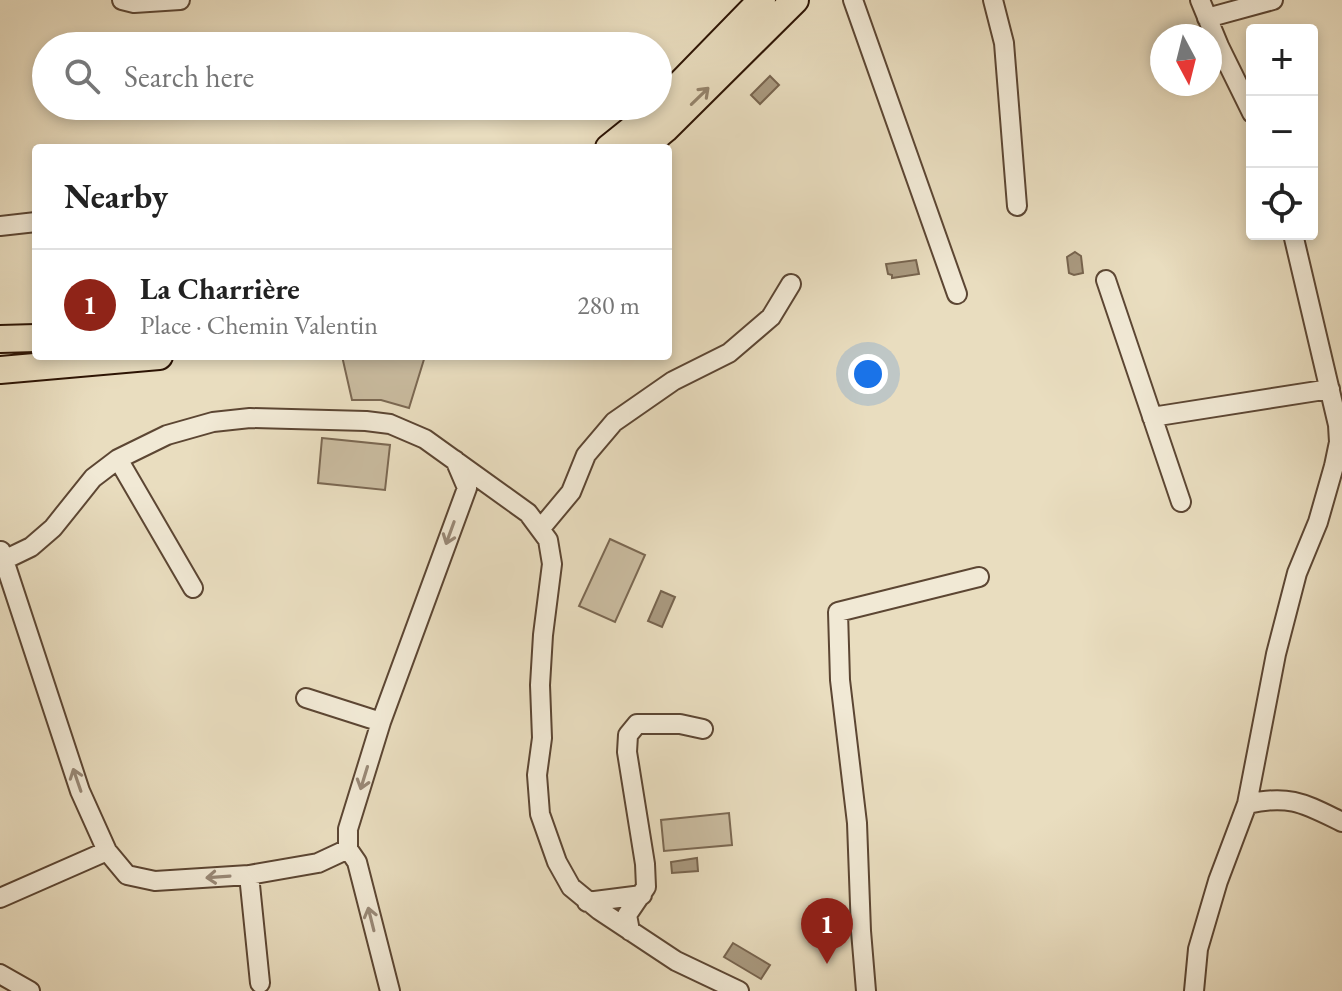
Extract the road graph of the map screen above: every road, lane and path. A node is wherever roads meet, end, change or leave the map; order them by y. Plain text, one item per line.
1 (122, 0) edge
2 (180, 0) edge
3 (762, 0) edge
4 (795, 0) edge
5 (853, 0) edge
6 (993, 0) edge
7 (1200, 0) edge
8 (1273, 0) edge
9 (1207, 18) junction
10 (672, 92) edge
11 (1246, 100) edge
12 (644, 120) edge
13 (614, 144) edge
14 (647, 144) edge
15 (1017, 206) dead end
16 (32, 222) edge
17 (0, 226) edge
18 (1294, 240) edge
19 (1106, 280) dead end
20 (791, 284) dead end
21 (957, 294) dead end
22 (32, 338) edge
23 (0, 339) edge
24 (114, 360) edge
25 (0, 370) edge
26 (1330, 389) junction
27 (1152, 417) junction
28 (118, 459) junction
29 (455, 460) junction
30 (1181, 502) dead end
31 (541, 528) junction
32 (1, 556) edge
33 (979, 577) dead end
34 (193, 588) dead end
35 (306, 698) dead end
36 (381, 722) junction
37 (703, 729) dead end
38 (1247, 804) junction
39 (1342, 822) edge
40 (348, 849) junction
41 (107, 851) junction
42 (249, 875) junction
43 (642, 895) junction
44 (0, 898) edge
45 (587, 902) junction
46 (630, 931) junction
47 (0, 974) edge
48 (705, 974) junction
49 (260, 983) dead end
50 (30, 991) edge
51 (390, 991) edge
52 (720, 991) edge
53 (739, 991) edge
54 (866, 991) edge
55 (1194, 991) edge

1 - 2 street
3 - 10 highway
14 -> 4 highway
5 - 21 street
6 - 15 street
7 - 9 street
8 - 9 street
9 - 11 street
12 - 13 highway
16 - 17 street
18 - 26 street
19 - 27 street
20 - 31 street
22 - 23 highway
24 - 25 highway
26 - 27 street
26 - 38 street
27 - 30 street
28 - 29 street
28 - 32 street
28 - 34 street
29 - 31 street
29 -> 36 street
31 - 45 street
41 -> 32 street
33 - 54 street
35 - 36 street
36 -> 40 street
37 - 43 street
38 - 39 street
38 - 55 street
40 - 42 street
51 -> 40 street
42 -> 41 street
41 - 44 street
42 - 49 street
43 - 45 street
43 - 46 street
45 - 46 street
46 - 48 street
47 - 50 street
48 - 52 street
48 - 53 street

